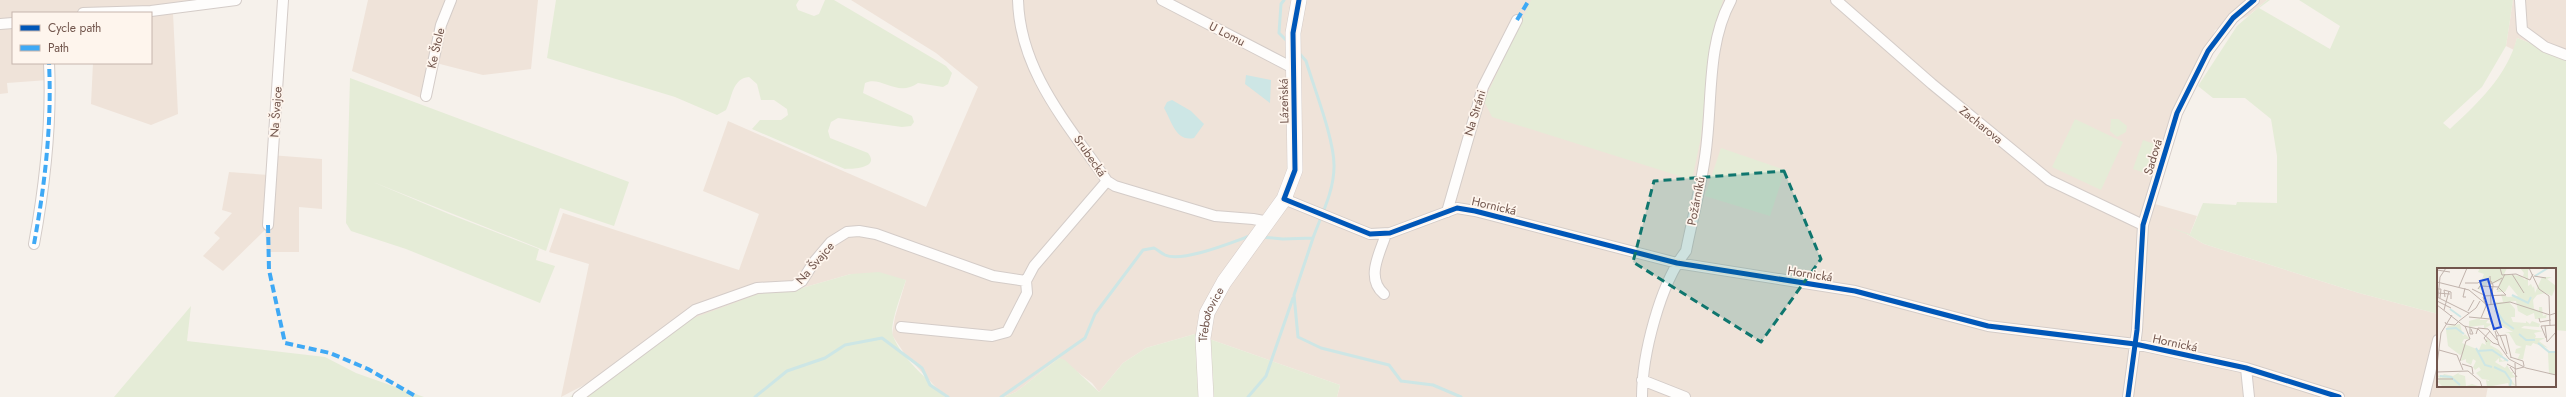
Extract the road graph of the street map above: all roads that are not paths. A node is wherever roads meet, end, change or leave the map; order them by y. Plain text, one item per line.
1 (236, 0) edge
2 (283, 0) edge
3 (451, 0) edge
4 (1018, 0) edge
5 (1162, 0) edge
6 (1299, 0) edge
7 (1731, 0) edge
8 (1837, 0) edge
9 (2254, 0) edge
10 (2520, 0) edge
11 (118, 12) edge
12 (1518, 20) dead end
13 (12, 23) edge
14 (0, 24) edge
15 (2566, 55) edge
16 (1293, 63) junction
17 (50, 64) edge
18 (426, 96) dead end
19 (1107, 181) junction
20 (1284, 200) junction
21 (1447, 212) junction
22 (268, 225) dead end
23 (1268, 225) junction
24 (2143, 225) junction
25 (1386, 234) junction
26 (34, 244) dead end
27 (1253, 244) joint
28 (1677, 263) junction
29 (1026, 281) junction
30 (1384, 294) dead end
31 (901, 327) dead end
32 (2135, 344) junction
33 (2437, 344) edge
34 (2246, 368) junction
35 (1642, 380) junction
36 (578, 397) edge
37 (1206, 397) edge
38 (1642, 397) edge
39 (1685, 397) edge
40 (2128, 397) edge
41 (2249, 397) edge
42 (2339, 397) edge
43 (2424, 397) edge

1 - 11 street
2 - 22 street, Na Švajce
3 - 18 street, Ke Štole
4 - 19 street, Srubecká
5 - 16 street, U Lomu
6 - 16 street, Lázeňská
7 - 28 street, Požárníků
8 - 24 street, Zacharova
9 - 24 street, Sadová
10 - 15 street
12 - 21 street, Na Stráni
13 - 14 street
16 - 20 street, Lázeňská
17 - 26 street
19 - 23 street, Srubecká
19 - 29 street
20 - 23 street, Lázeňská
20 - 25 street, Hornická
21 - 25 street, Hornická
21 - 28 street, Hornická
23 - 27 street, Lázeňská
24 - 32 street, Sadová
25 - 30 street
27 - 37 street, Třebotovice
28 - 32 street, Hornická
28 - 35 street, Požárníků
29 - 31 street
29 - 36 street, Na Švajce
32 - 34 street, Hornická
32 - 40 street, Sadová
33 - 43 street
34 - 41 street
34 - 42 street, Hornická
35 - 38 street, Požárníků
35 - 39 street

